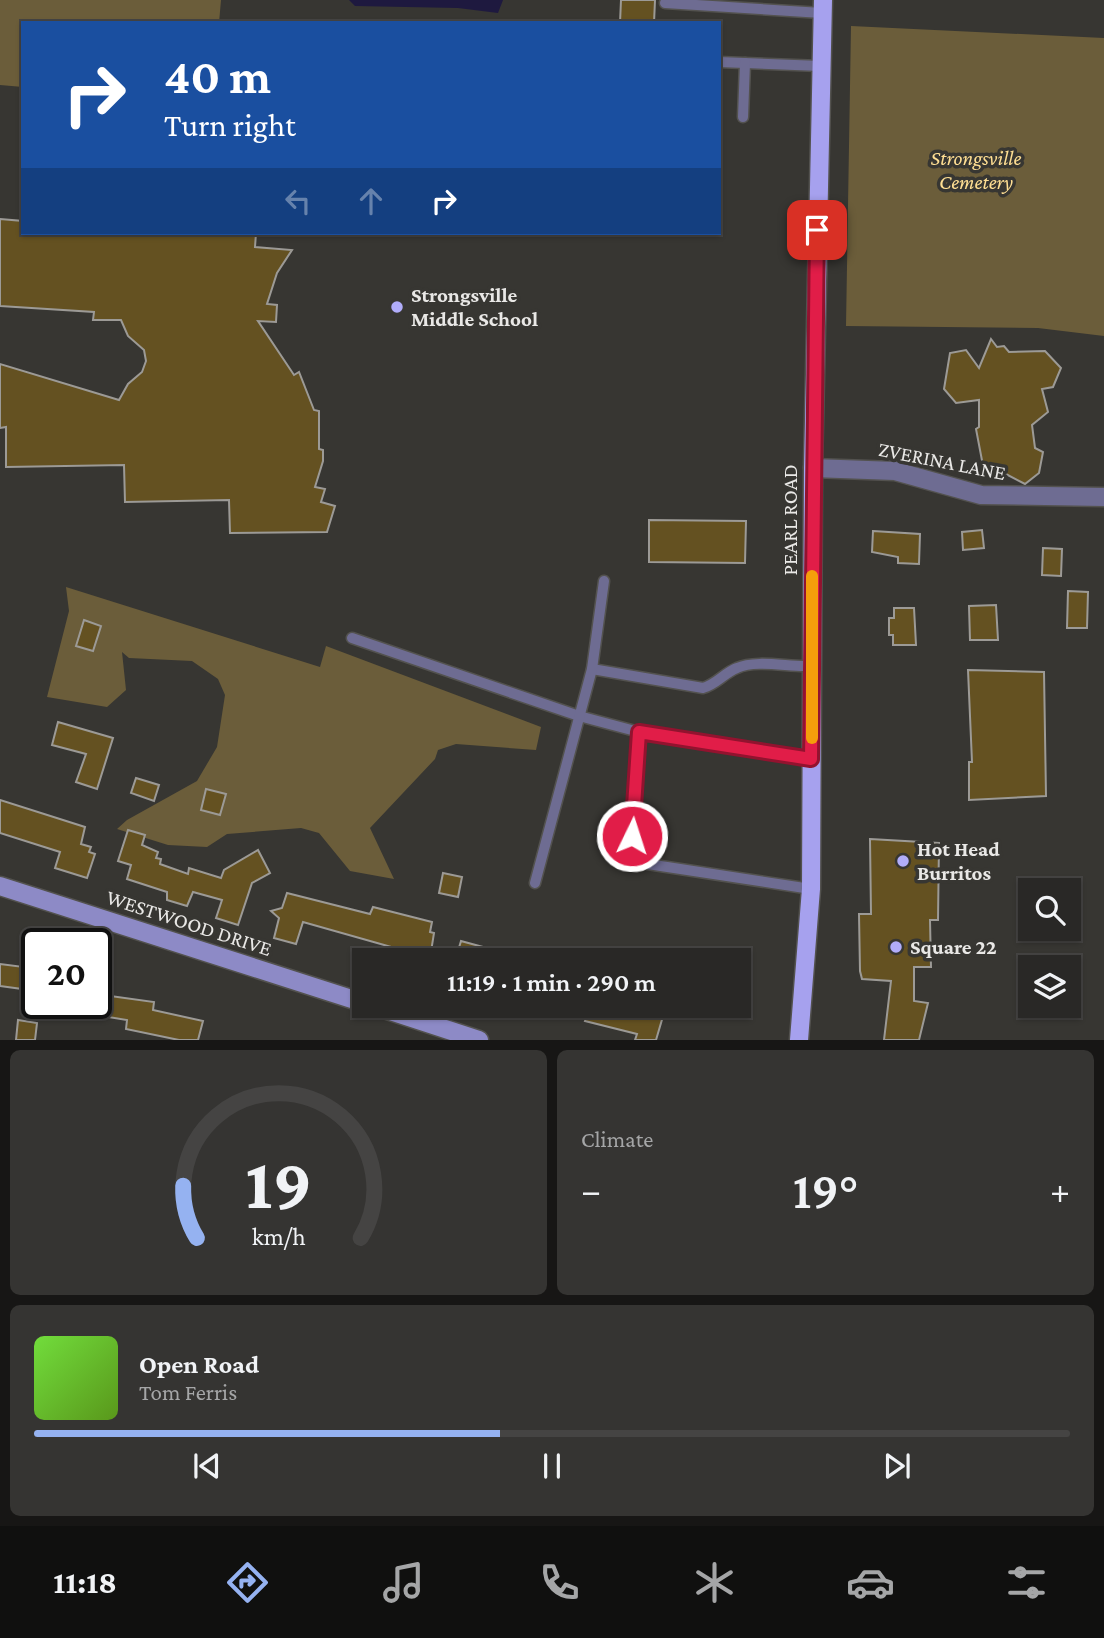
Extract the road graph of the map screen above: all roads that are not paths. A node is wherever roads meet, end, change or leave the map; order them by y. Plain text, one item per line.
1 (665, 3) dead end
2 (754, 4) edge
3 (822, 7) edge
4 (721, 62) edge
5 (745, 63) junction
6 (821, 66) junction
7 (743, 117) dead end
8 (813, 468) junction
9 (1104, 497) edge
10 (604, 582) dead end
11 (352, 638) dead end
12 (804, 666) dead end
13 (592, 669) junction
14 (579, 716) junction
15 (639, 732) junction
16 (811, 759) junction
17 (534, 883) dead end
18 (0, 886) edge
19 (811, 889) junction
20 (352, 999) edge
21 (412, 1018) edge
22 (479, 1040) edge
23 (799, 1040) edge

1 - 2 lane
2 - 3 lane
3 - 6 main road, PEARL ROAD
4 - 5 lane
5 - 6 lane
5 - 7 lane
6 - 8 main road, PEARL ROAD
8 - 9 street, ZVERINA LANE
8 - 16 main road, PEARL ROAD
10 - 13 lane
11 - 14 lane
12 - 13 lane
13 - 14 lane
14 - 15 lane
14 - 17 lane
15 - 16 lane
15 - 19 lane
16 - 19 main road, PEARL ROAD
18 - 20 street, WESTWOOD DRIVE
19 - 23 main road, PEARL ROAD
21 - 22 street

